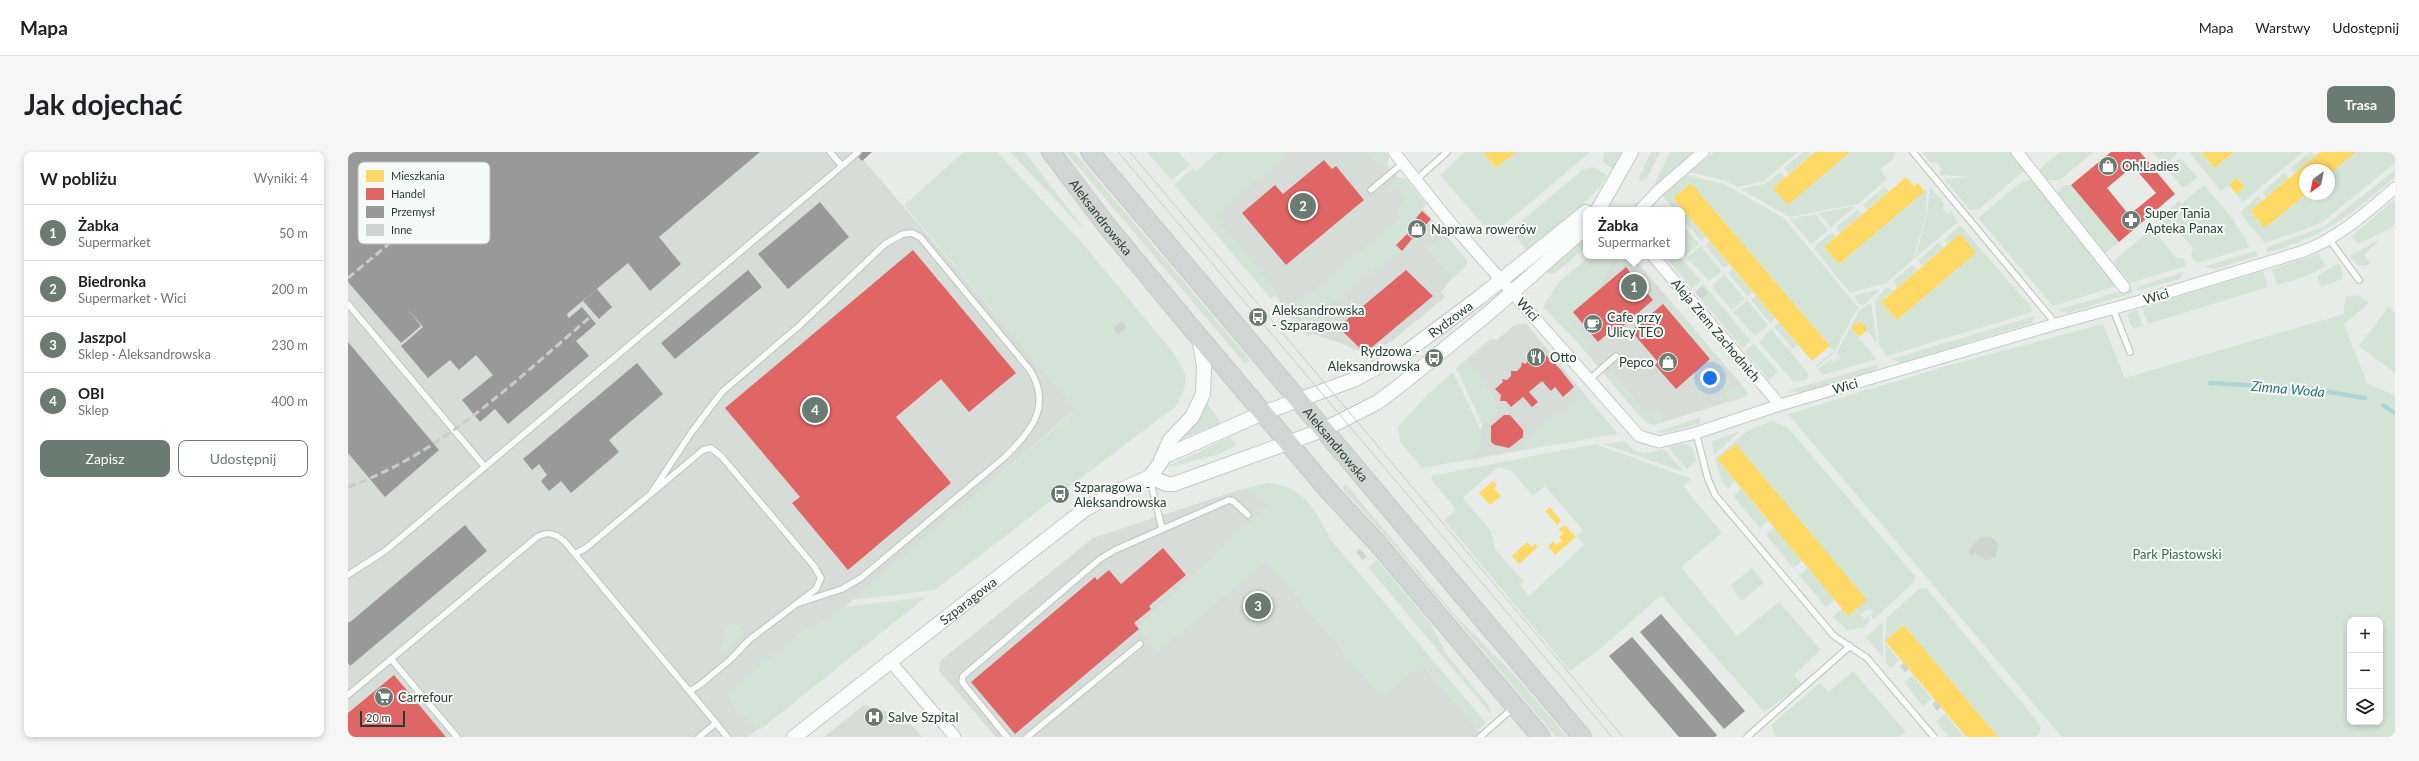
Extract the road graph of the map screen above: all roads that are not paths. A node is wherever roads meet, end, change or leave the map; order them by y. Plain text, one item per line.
1 (830, 152) edge
2 (858, 152) edge
3 (1051, 152) edge
4 (1090, 152) edge
5 (1394, 152) edge
6 (1447, 152) edge
7 (1631, 152) edge
8 (1702, 152) edge
9 (1913, 152) edge
10 (2016, 152) edge
11 (1403, 163) junction
12 (842, 166) junction
13 (1417, 179) junction
14 (2395, 188) edge
15 (1371, 190) dead end
16 (1603, 207) edge
17 (1643, 207) edge
18 (1583, 214) edge
19 (1583, 230) edge
20 (2329, 239) junction
21 (1656, 259) edge
22 (1501, 280) junction
23 (2360, 280) dead end
24 (2124, 288) dead end
25 (1512, 292) junction
26 (348, 304) edge
27 (2113, 309) junction
28 (2056, 324) junction
29 (1199, 337) junction
30 (2130, 352) dead end
31 (1616, 356) dead end
32 (1590, 379) junction
33 (1299, 400) junction
34 (1780, 405) junction
35 (1263, 414) junction
36 (1323, 430) junction
37 (1696, 433) junction
38 (1288, 443) junction
39 (1161, 461) junction
40 (485, 467) junction
41 (1150, 477) junction
42 (652, 492) junction
43 (1248, 515) dead end
44 (1162, 530) junction
45 (575, 554) junction
46 (348, 575) edge
47 (796, 604) junction
48 (1140, 644) dead end
49 (1850, 646) junction
50 (391, 659) junction
51 (889, 660) junction
52 (690, 691) junction
53 (348, 695) edge
54 (1515, 707) junction
55 (716, 723) junction
56 (457, 737) edge
57 (699, 737) edge
58 (728, 737) edge
59 (794, 737) edge
60 (955, 737) edge
61 (1007, 737) edge
62 (1027, 737) edge
63 (1480, 737) edge
64 (1541, 737) edge
65 (1582, 737) edge
66 (1748, 737) edge
67 (1934, 737) edge

1 - 12 lane
2 - 12 lane
3 - 29 main road, Aleksandrowska
4 - 33 main road, Aleksandrowska
5 - 11 street, Wici
6 - 13 lane
7 - 16 street, Rydzowa
8 - 17 street
9 - 28 lane
10 - 24 street
11 - 13 street, Wici
11 - 15 lane
12 - 40 lane
13 - 22 street, Wici
14 - 20 street, Wici
18 - 22 street, Rydzowa
19 - 25 street, Rydzowa
20 - 23 lane
20 - 27 street, Wici
21 - 34 street, Aleja Ziem Zachodnich
22 - 25 street, Wici
22 - 33 street, Rydzowa
25 - 32 street, Wici
25 - 36 street, Rydzowa
26 - 40 lane
27 - 28 street, Wici
27 - 30 lane
28 - 34 street, Wici
29 - 35 main road, Aleksandrowska
29 - 39 street
31 - 32 lane
32 - 37 street, Wici
33 - 35 street, Rydzowa
33 - 36 main road, Aleksandrowska
34 - 37 street, Wici
35 - 38 main road, Aleksandrowska
35 - 39 street
36 - 38 street, Rydzowa
36 - 65 main road, Aleksandrowska
37 - 49 lane
38 - 41 street
38 - 54 main road, Aleksandrowska
39 - 41 street
40 - 46 lane
41 - 44 lane
41 - 51 street, Szparagowa
42 - 45 lane
42 - 47 lane
42 - 47 lane
43 - 44 lane
44 - 61 lane
45 - 50 lane
45 - 52 lane
47 - 52 lane
48 - 62 lane
49 - 66 lane
49 - 67 lane
50 - 53 lane
50 - 56 lane
51 - 59 street, Szparagowa
51 - 60 street
52 - 55 lane
54 - 63 lane
54 - 64 main road, Aleksandrowska
55 - 57 lane
55 - 58 lane

